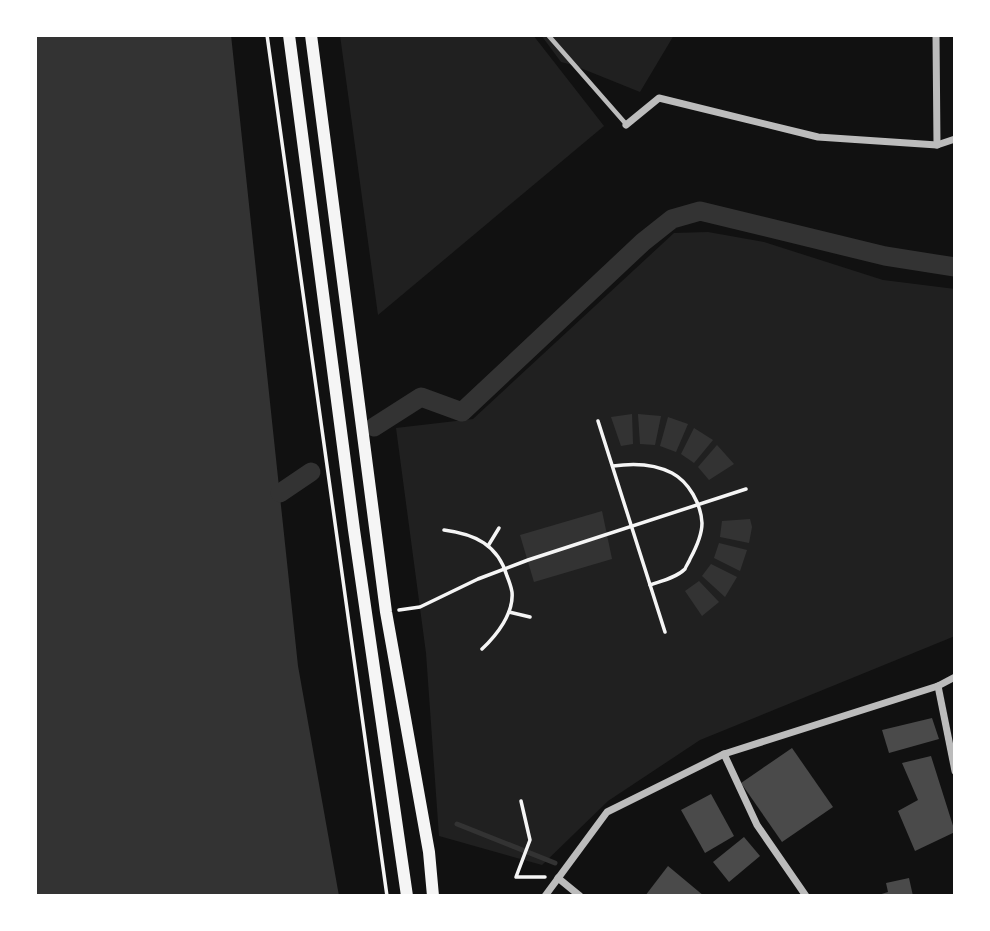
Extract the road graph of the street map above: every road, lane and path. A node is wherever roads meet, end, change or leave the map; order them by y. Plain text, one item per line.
1 (267, 35) edge
2 (289, 35) edge
3 (311, 35) edge
4 (548, 35) edge
5 (936, 35) edge
6 (626, 125) joint
7 (955, 139) edge
8 (937, 145) junction
9 (598, 421) dead end
10 (613, 466) junction
11 (746, 489) dead end
12 (698, 505) junction
13 (632, 526) junction
14 (499, 528) dead end
15 (444, 530) dead end
16 (488, 546) junction
17 (505, 568) junction
18 (650, 585) junction
19 (386, 612) junction
20 (509, 612) junction
21 (530, 617) dead end
22 (665, 632) dead end
23 (482, 649) dead end
24 (955, 677) edge
25 (938, 686) junction
26 (724, 754) junction
27 (955, 771) edge
28 (522, 801) dead end
29 (543, 877) dead end
30 (558, 878) junction
31 (387, 896) edge
32 (407, 896) edge
33 (433, 896) edge
34 (545, 896) edge
35 (580, 896) edge
36 (806, 896) edge

1 - 31 path
2 - 32 main road
3 - 19 main road
4 - 6 lane
5 - 8 street
6 - 8 street
7 - 8 street
9 - 10 path
10 - 12 path
10 - 13 path
11 - 12 path
12 - 13 path
12 - 18 path
13 - 17 path
13 - 18 path
14 - 16 path
15 - 16 path
16 - 17 path
17 - 19 path
17 - 20 path
18 - 22 path
19 - 33 main road
20 - 21 path
20 - 23 path
24 - 25 street
25 - 26 street
25 - 27 street
26 - 30 street
26 - 36 street
28 - 29 path
30 - 34 street
30 - 35 street

